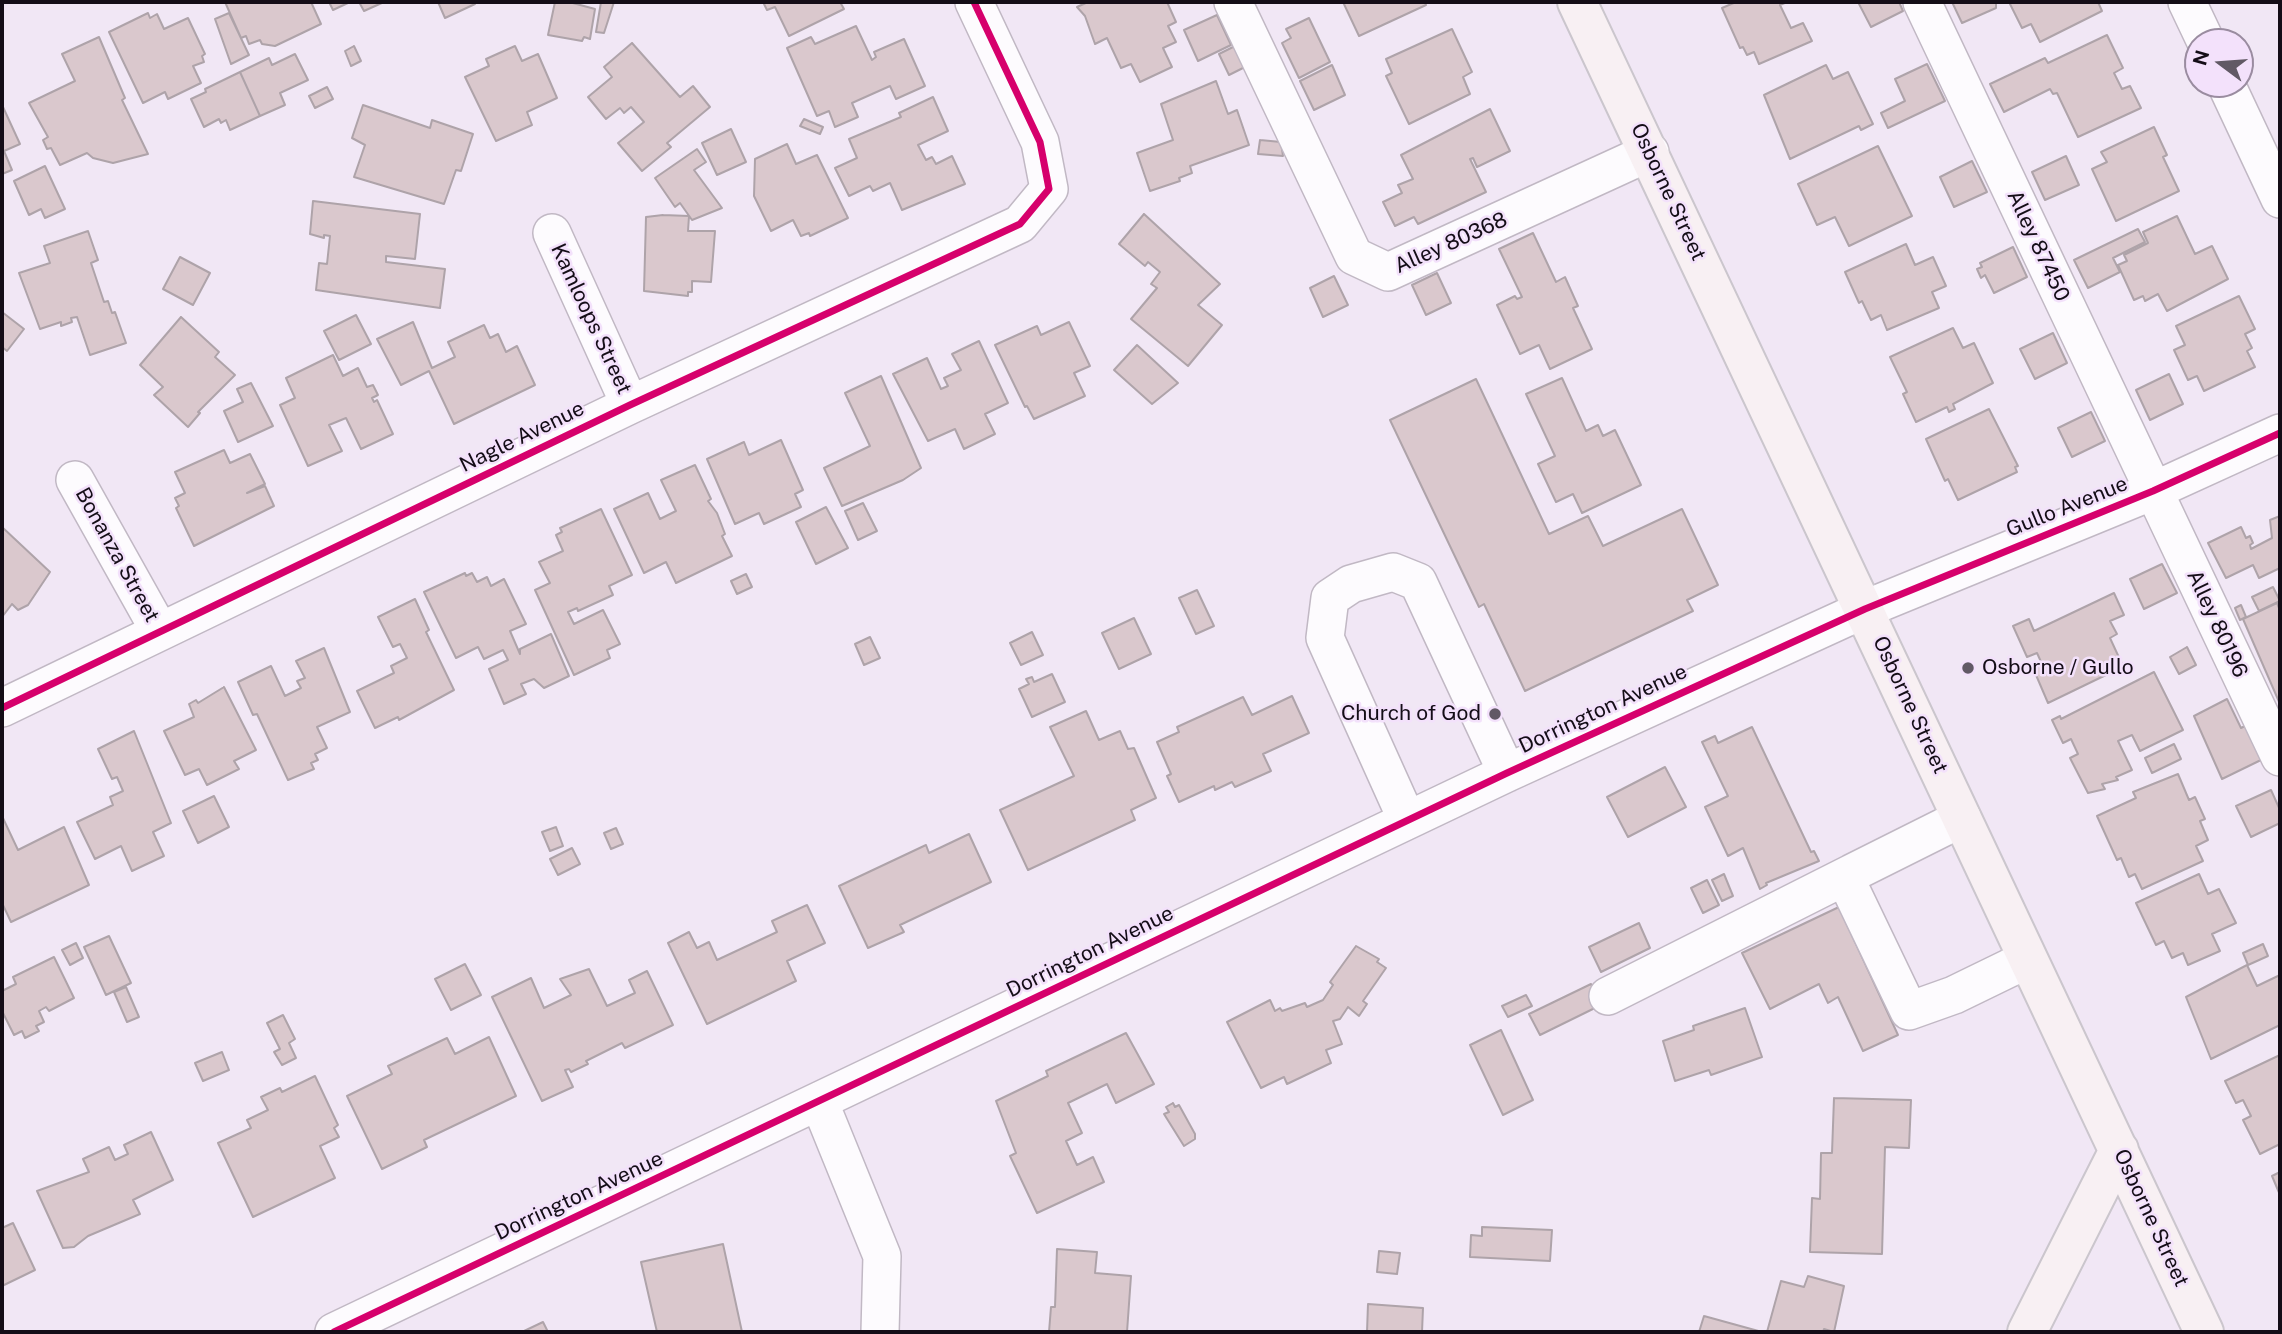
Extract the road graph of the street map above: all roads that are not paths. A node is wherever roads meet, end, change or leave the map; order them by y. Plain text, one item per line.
1 (974, 2) edge
2 (1233, 2) edge
3 (1577, 2) edge
4 (1922, 2) edge
5 (2187, 2) edge
6 (2199, 28) edge
7 (2233, 98) edge
8 (1650, 152) junction
9 (2280, 199) edge
10 (552, 233) dead end
11 (630, 405) junction
12 (2280, 433) edge
13 (75, 480) dead end
14 (2153, 491) junction
15 (1865, 609) junction
16 (159, 630) junction
17 (2, 708) edge
18 (2280, 757) edge
19 (1507, 773) junction
20 (1962, 818) junction
21 (1407, 820) junction
22 (1852, 873) junction
23 (2028, 959) junction
24 (1608, 996) dead end
25 (819, 1101) junction
26 (2119, 1150) junction
27 (334, 1332) edge
28 (880, 1332) edge
29 (2027, 1332) edge
30 (2204, 1332) edge

1 - 11 street, Nagle Avenue
2 - 8 street, Alley 80368
3 - 8 main road, Osborne Street
4 - 14 street, Alley 87450
5 - 6 street
7 - 9 street
8 - 15 main road, Osborne Street
10 - 11 street, Kamloops Street
11 - 16 street, Nagle Avenue
12 - 14 street, Gullo Avenue
13 - 16 street, Bonanza Street
14 - 15 street, Gullo Avenue
14 - 18 street, Alley 80196
15 - 19 street, Dorrington Avenue
15 - 20 main road, Osborne Street
16 - 17 street, Nagle Avenue
19 - 21 street, Dorrington Avenue
19 - 21 street
20 - 22 street
20 - 23 main road, Osborne Street
21 - 25 street, Dorrington Avenue
22 - 23 street
22 - 24 street
23 - 26 main road, Osborne Street
25 - 27 street, Dorrington Avenue
25 - 28 street
26 - 29 main road
26 - 30 main road, Osborne Street

